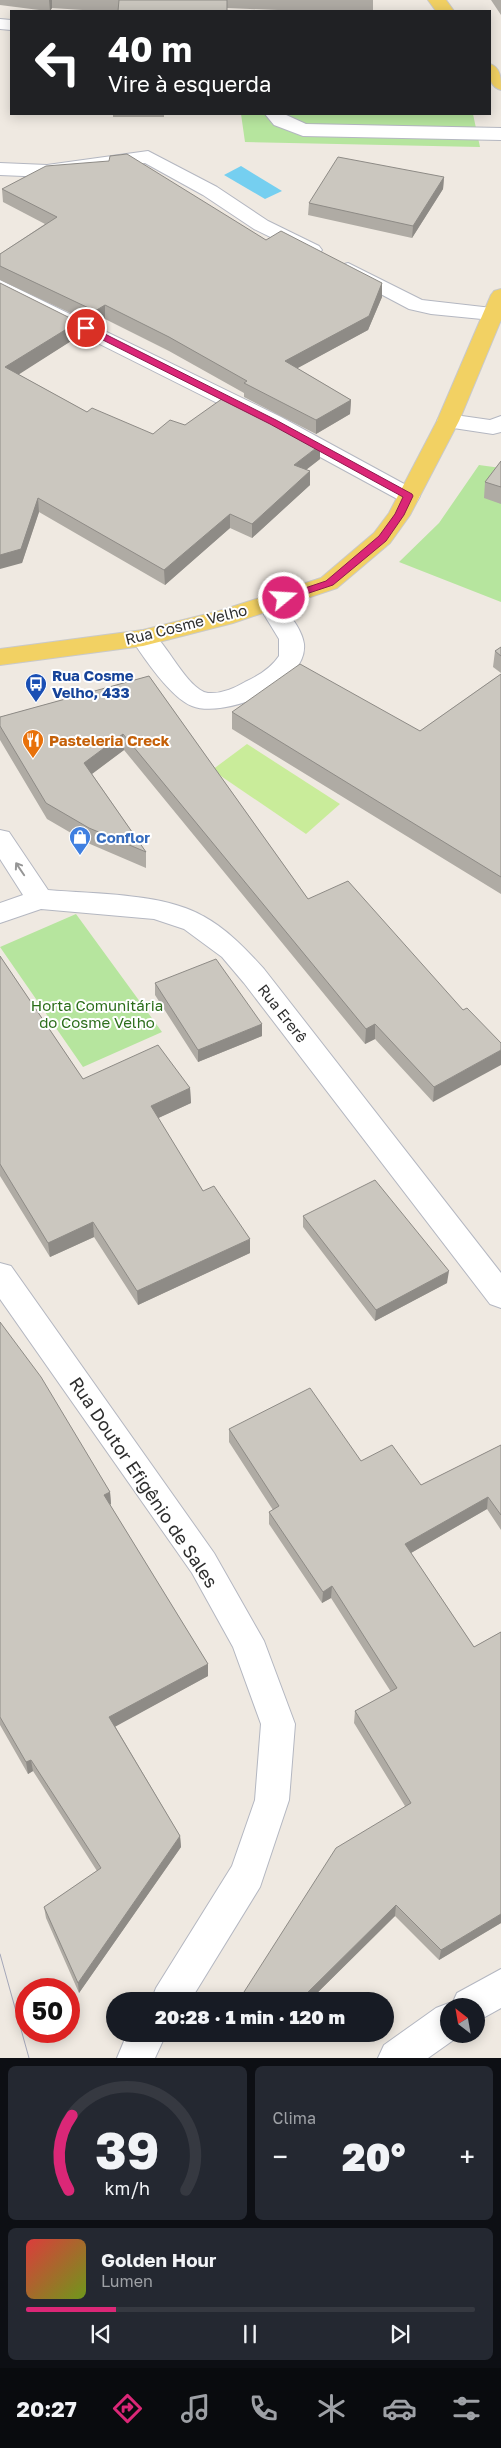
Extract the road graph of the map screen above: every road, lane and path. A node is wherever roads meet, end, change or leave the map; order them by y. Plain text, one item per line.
1 (491, 71) edge
2 (501, 84) edge
3 (275, 115) edge
4 (501, 134) edge
5 (0, 169) edge
6 (0, 286) edge
7 (499, 301) edge
8 (448, 421) junction
9 (501, 423) edge
10 (408, 496) junction
11 (270, 603) junction
12 (143, 638) junction
13 (0, 657) edge
14 (0, 839) edge
15 (40, 899) junction
16 (0, 913) edge
17 (0, 1276) edge
18 (501, 1295) edge
19 (501, 1987) edge
20 (175, 1992) edge
21 (483, 1998) edge
22 (440, 2027) edge
23 (143, 2042) edge
24 (136, 2058) edge
25 (397, 2058) edge

1 - 2 main road
3 - 4 street
5 - 7 street
6 - 10 street
7 - 8 main road, Rua Cosme Velho
8 - 9 street
8 - 10 main road, Rua Cosme Velho
10 - 11 main road, Rua Cosme Velho
11 - 12 main road, Rua Cosme Velho
11 - 12 street
12 - 13 main road, Rua Cosme Velho
15 -> 14 street
15 - 16 street
15 - 18 street, Rua Ererê
17 - 20 street, Rua Doutor Efigênio de Sales
19 - 21 street
22 - 25 street
23 - 24 street

